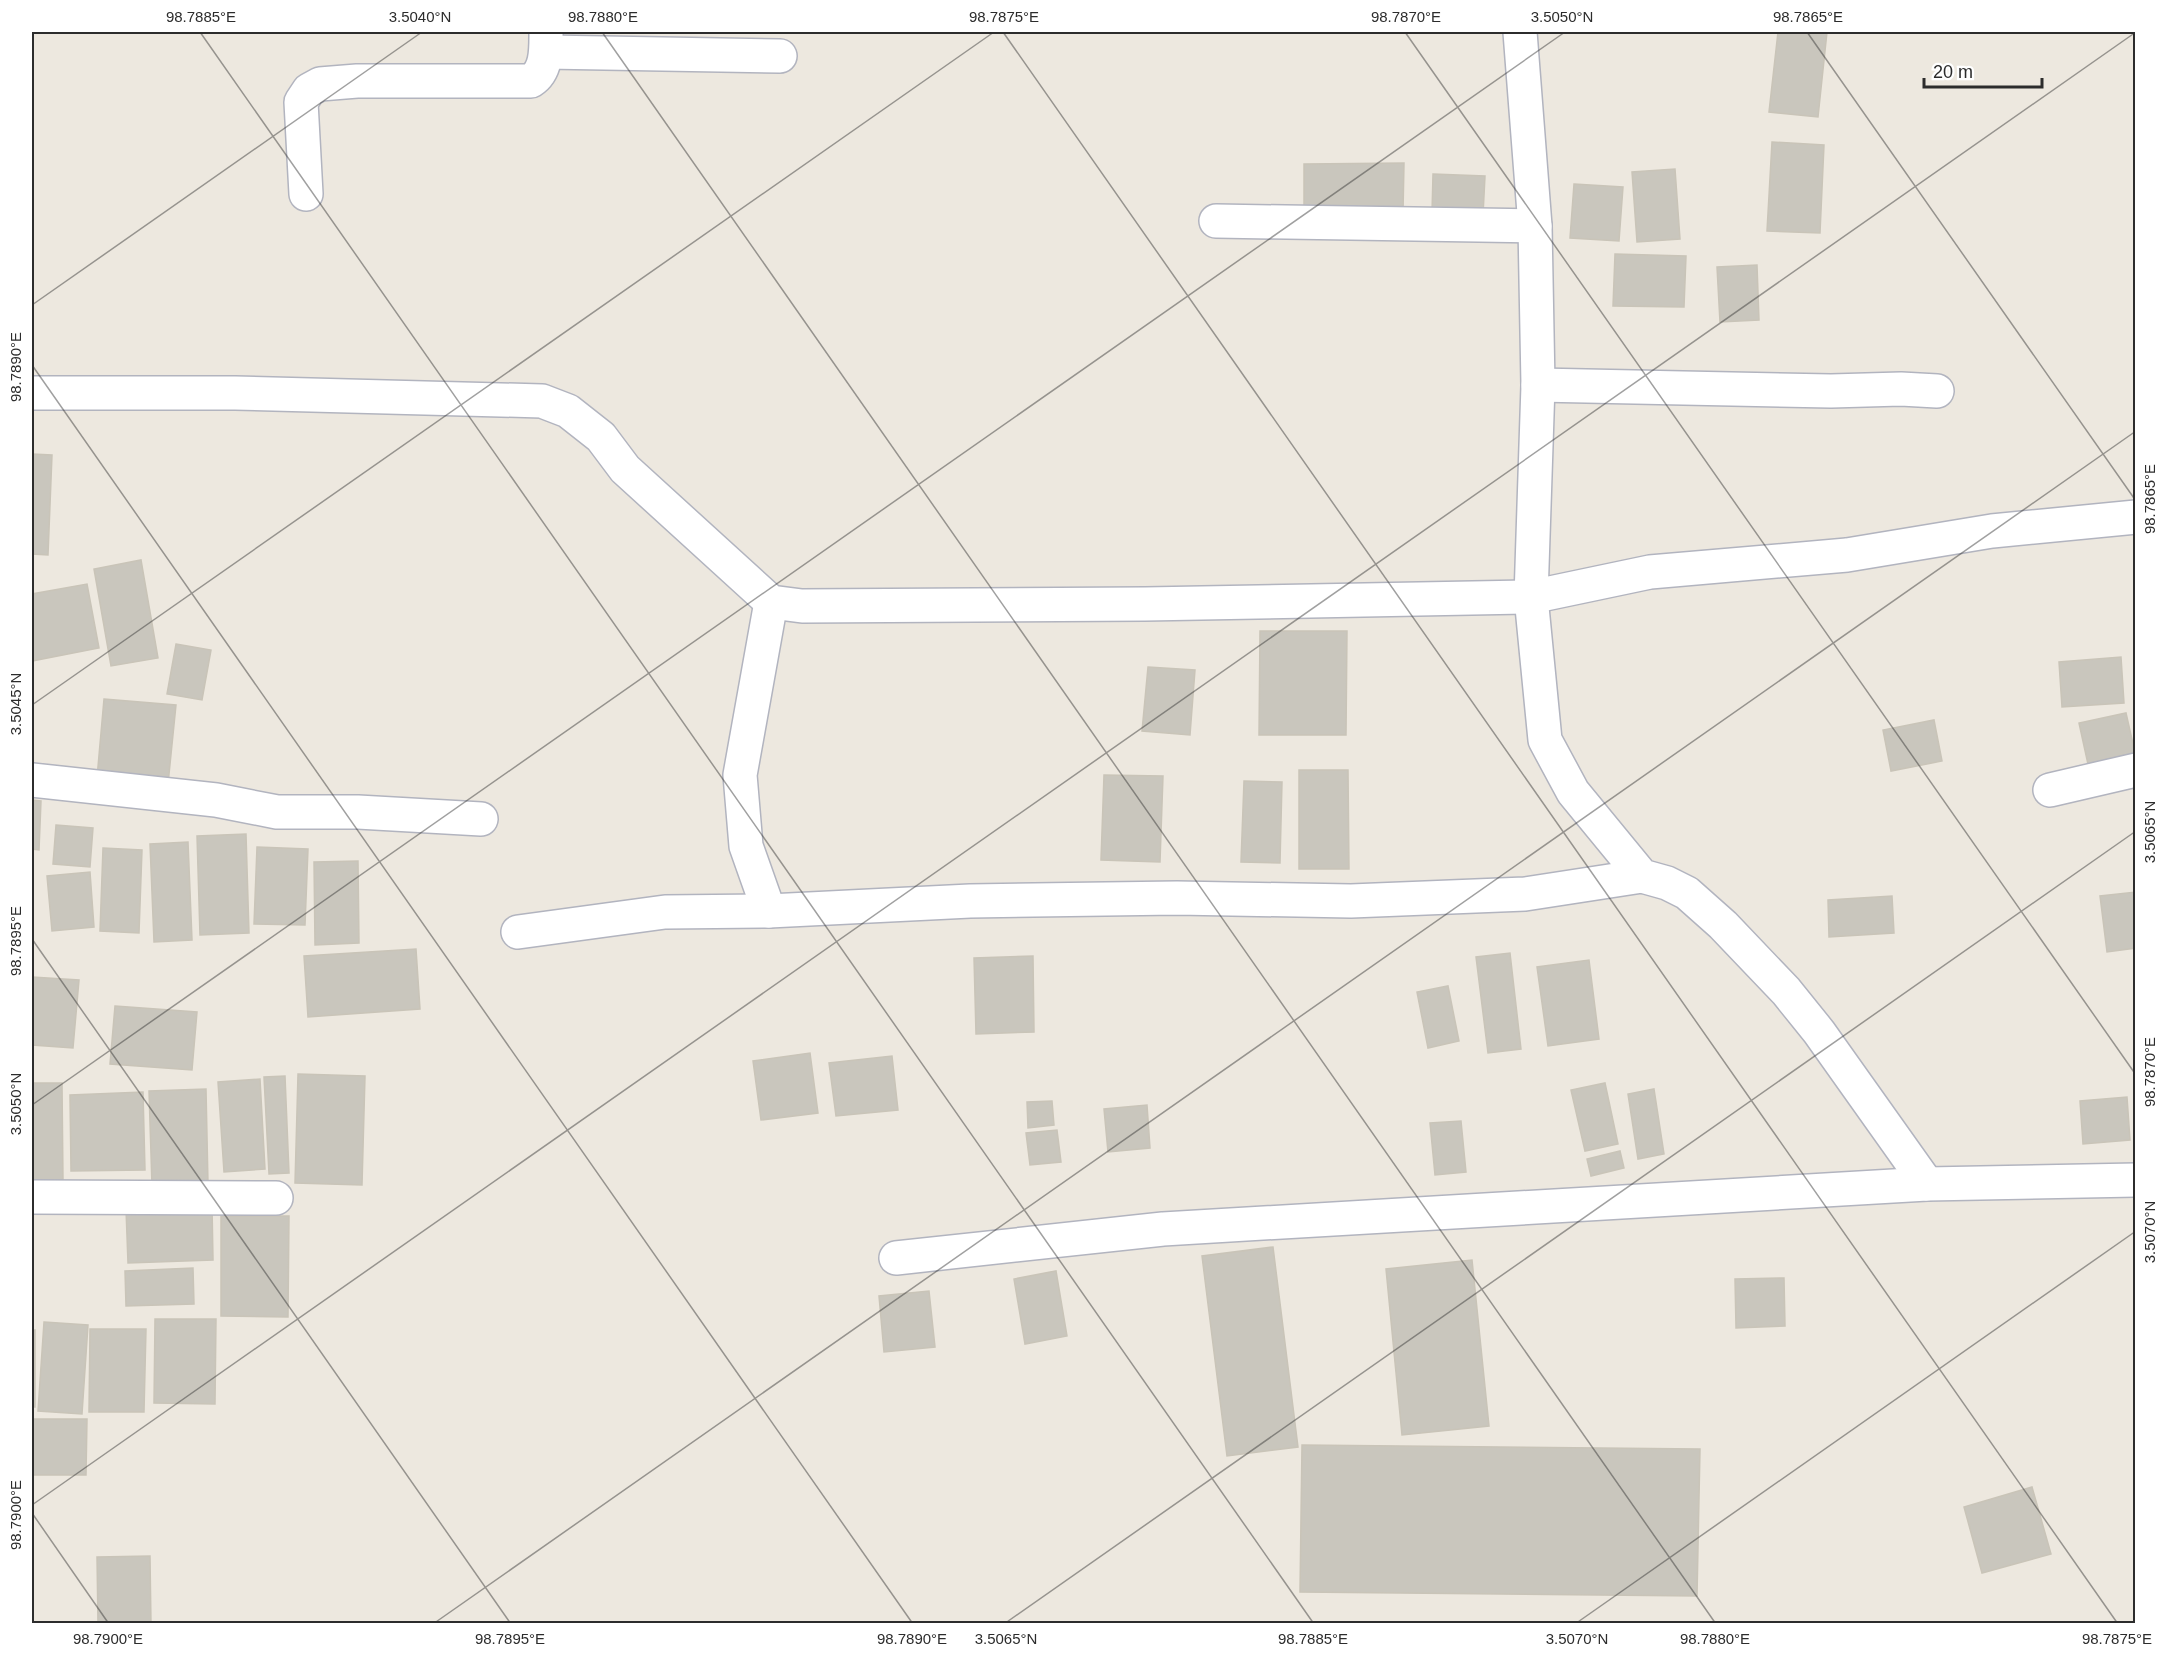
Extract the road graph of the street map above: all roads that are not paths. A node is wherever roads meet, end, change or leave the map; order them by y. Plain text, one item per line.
1 (1520, 32) edge
2 (546, 42) edge
3 (780, 56) dead end
4 (306, 194) dead end
5 (1216, 221) dead end
6 (1535, 226) junction
7 (1539, 385) junction
8 (1937, 391) dead end
9 (32, 393) edge
10 (2136, 517) edge
11 (1531, 597) junction
12 (771, 602) junction
13 (2136, 770) edge
14 (32, 780) edge
15 (2050, 790) dead end
16 (481, 819) dead end
17 (1642, 876) junction
18 (770, 910) junction
19 (518, 932) dead end
20 (2136, 1180) edge
21 (1927, 1184) junction
22 (32, 1197) edge
23 (276, 1198) dead end
24 (896, 1258) dead end

1 - 6 street
2 - 3 street
2 - 4 street
5 - 6 street
6 - 7 street
7 - 8 street
7 - 11 street
9 - 12 street
10 - 11 street
11 - 12 street
11 - 17 street
12 - 18 street
13 - 15 street
14 - 16 street
17 - 18 street
17 - 21 street
18 - 19 street
20 - 21 street
21 - 24 street
22 - 23 street

